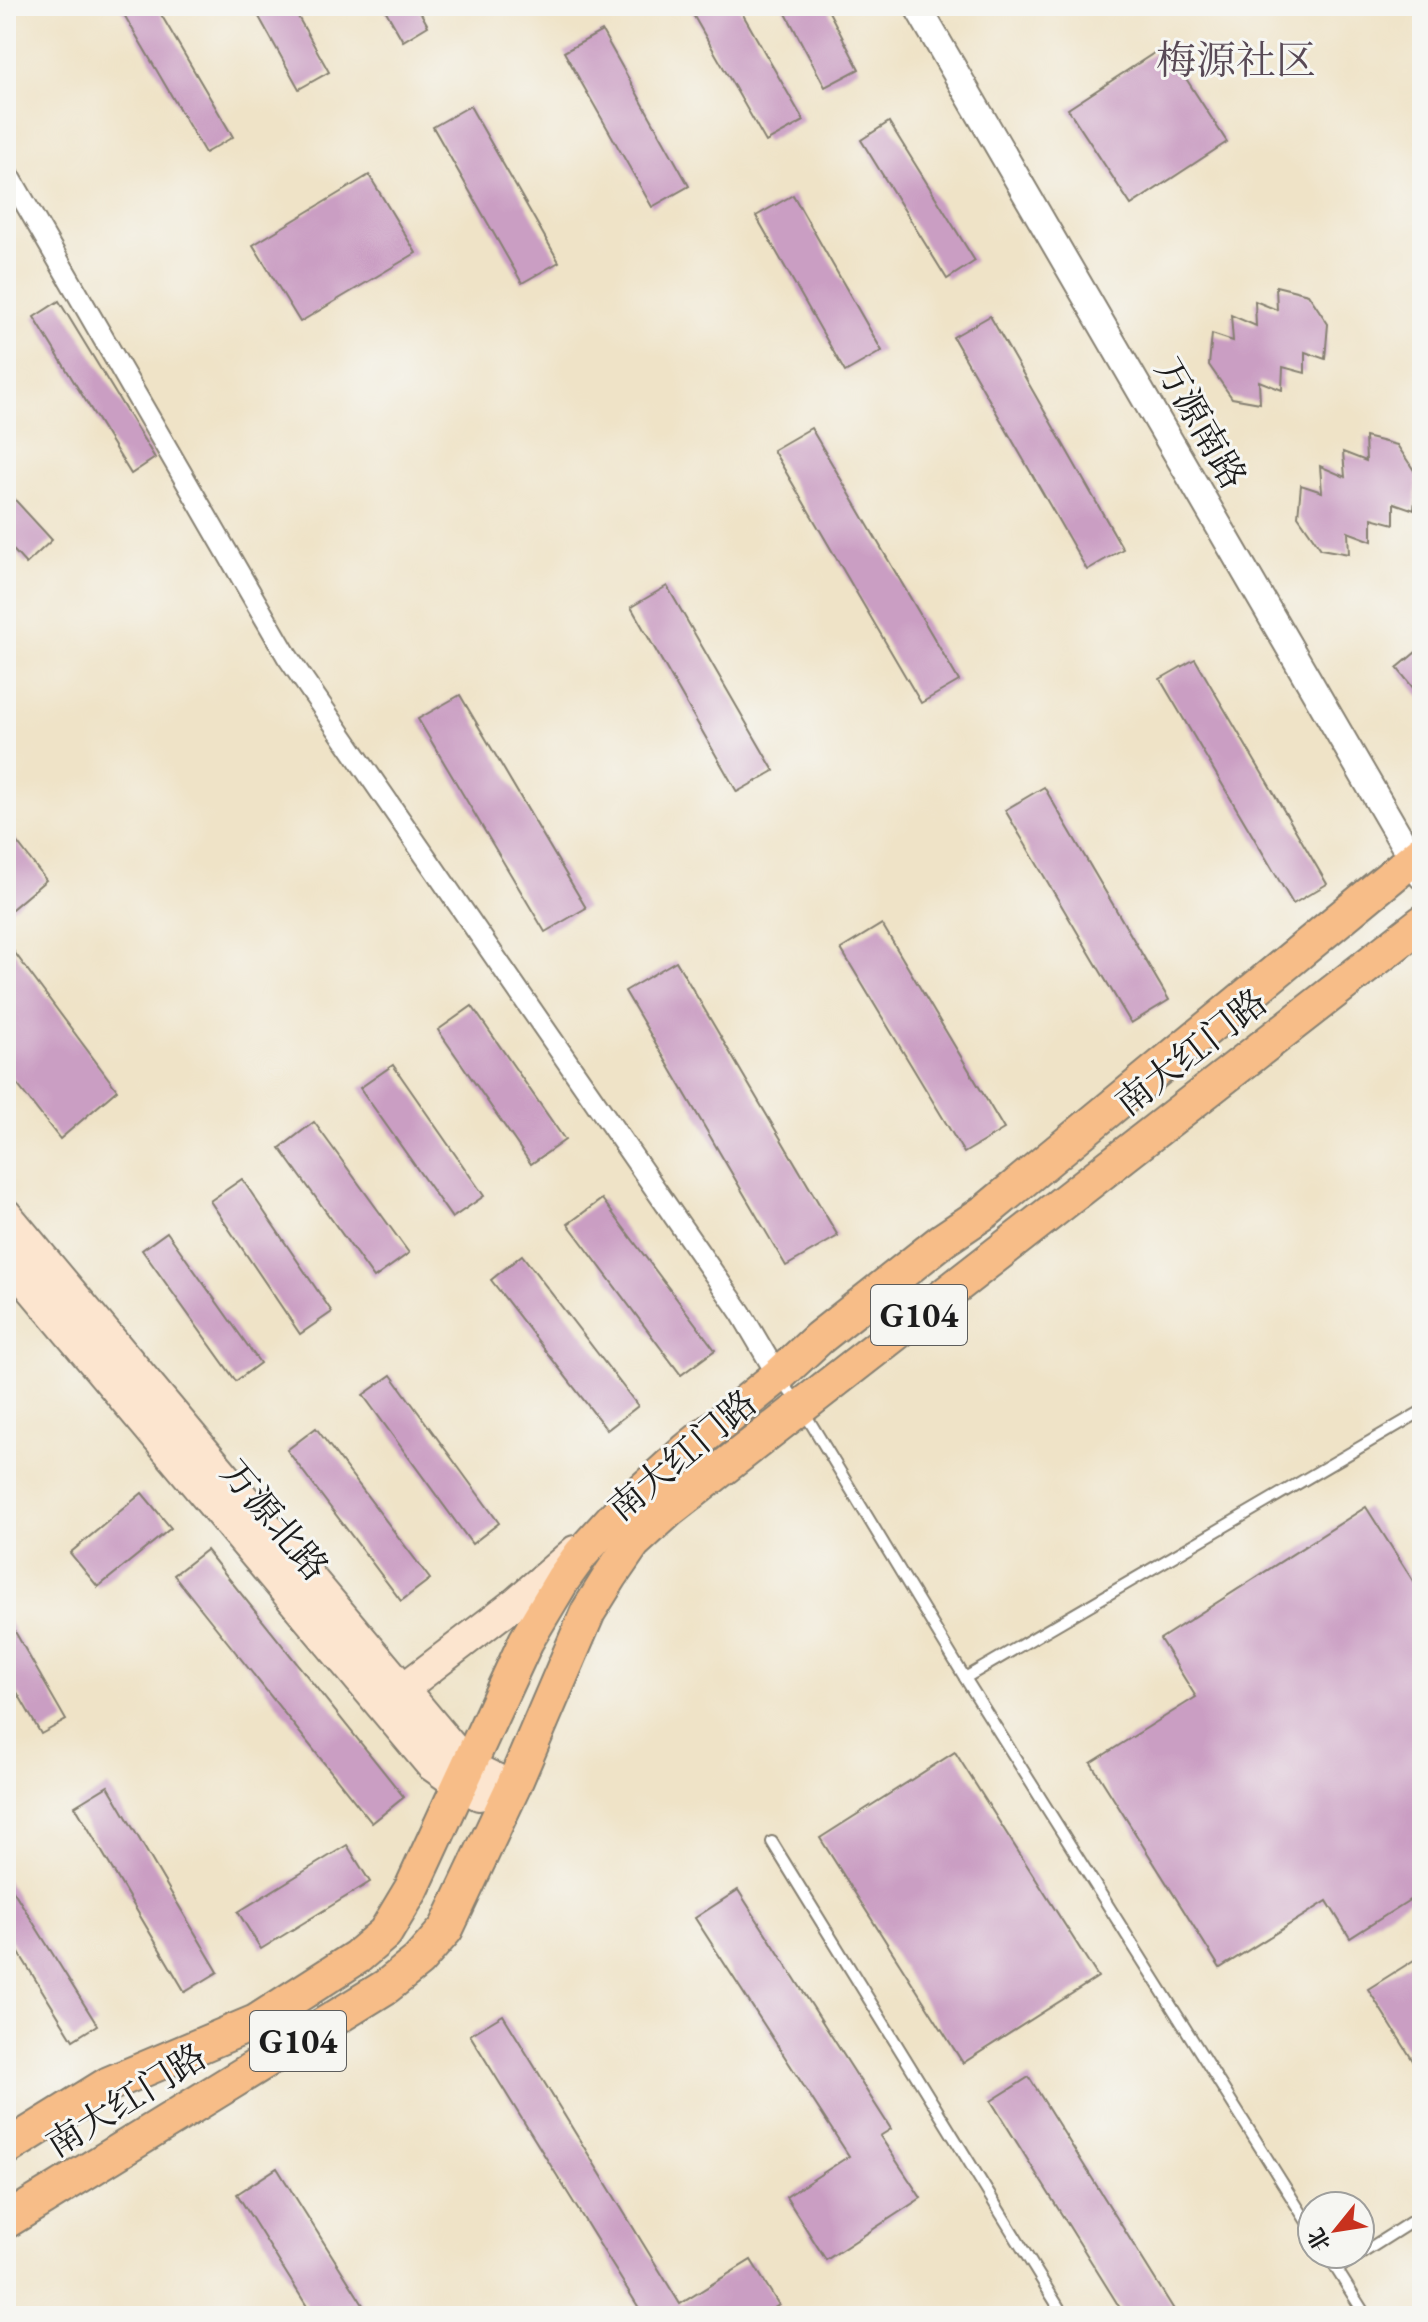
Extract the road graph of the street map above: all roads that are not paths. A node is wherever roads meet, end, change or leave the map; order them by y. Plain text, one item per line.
1 (917, 6) edge
2 (6, 170) edge
3 (1419, 862) edge
4 (1422, 923) edge
5 (6, 1214) edge
6 (6, 1258) edge
7 (778, 1376) junction
8 (801, 1407) junction
9 (1422, 1411) edge
10 (621, 1510) junction
11 (965, 1678) junction
12 (404, 1688) junction
13 (463, 1775) junction
14 (508, 1796) junction
15 (772, 1842) dead end
16 (6, 2148) edge
17 (1296, 2205) edge
18 (1422, 2215) edge
19 (6, 2221) edge
20 (1376, 2244) edge
21 (1338, 2270) edge
22 (1064, 2316) edge
23 (1366, 2316) edge

1 - 3 street, 万源南路
2 - 7 street
3 - 7 highway, 南大红门路 / G104
4 - 8 highway, 南大红门路 / G104
5 - 12 main road, 万源北路
6 - 13 main road, 万源北路
7 - 8 lane
7 - 10 highway, 南大红门路 / G104
8 - 11 lane
8 - 14 highway, 南大红门路 / G104
9 - 11 lane
10 - 12 main road
10 - 13 highway, 南大红门路 / G104
11 - 17 lane
12 - 13 main road, 万源北路
13 - 14 main road
13 - 16 highway, 南大红门路 / G104
14 - 19 highway, 南大红门路 / G104
15 - 22 lane
18 - 20 lane
21 - 23 lane

